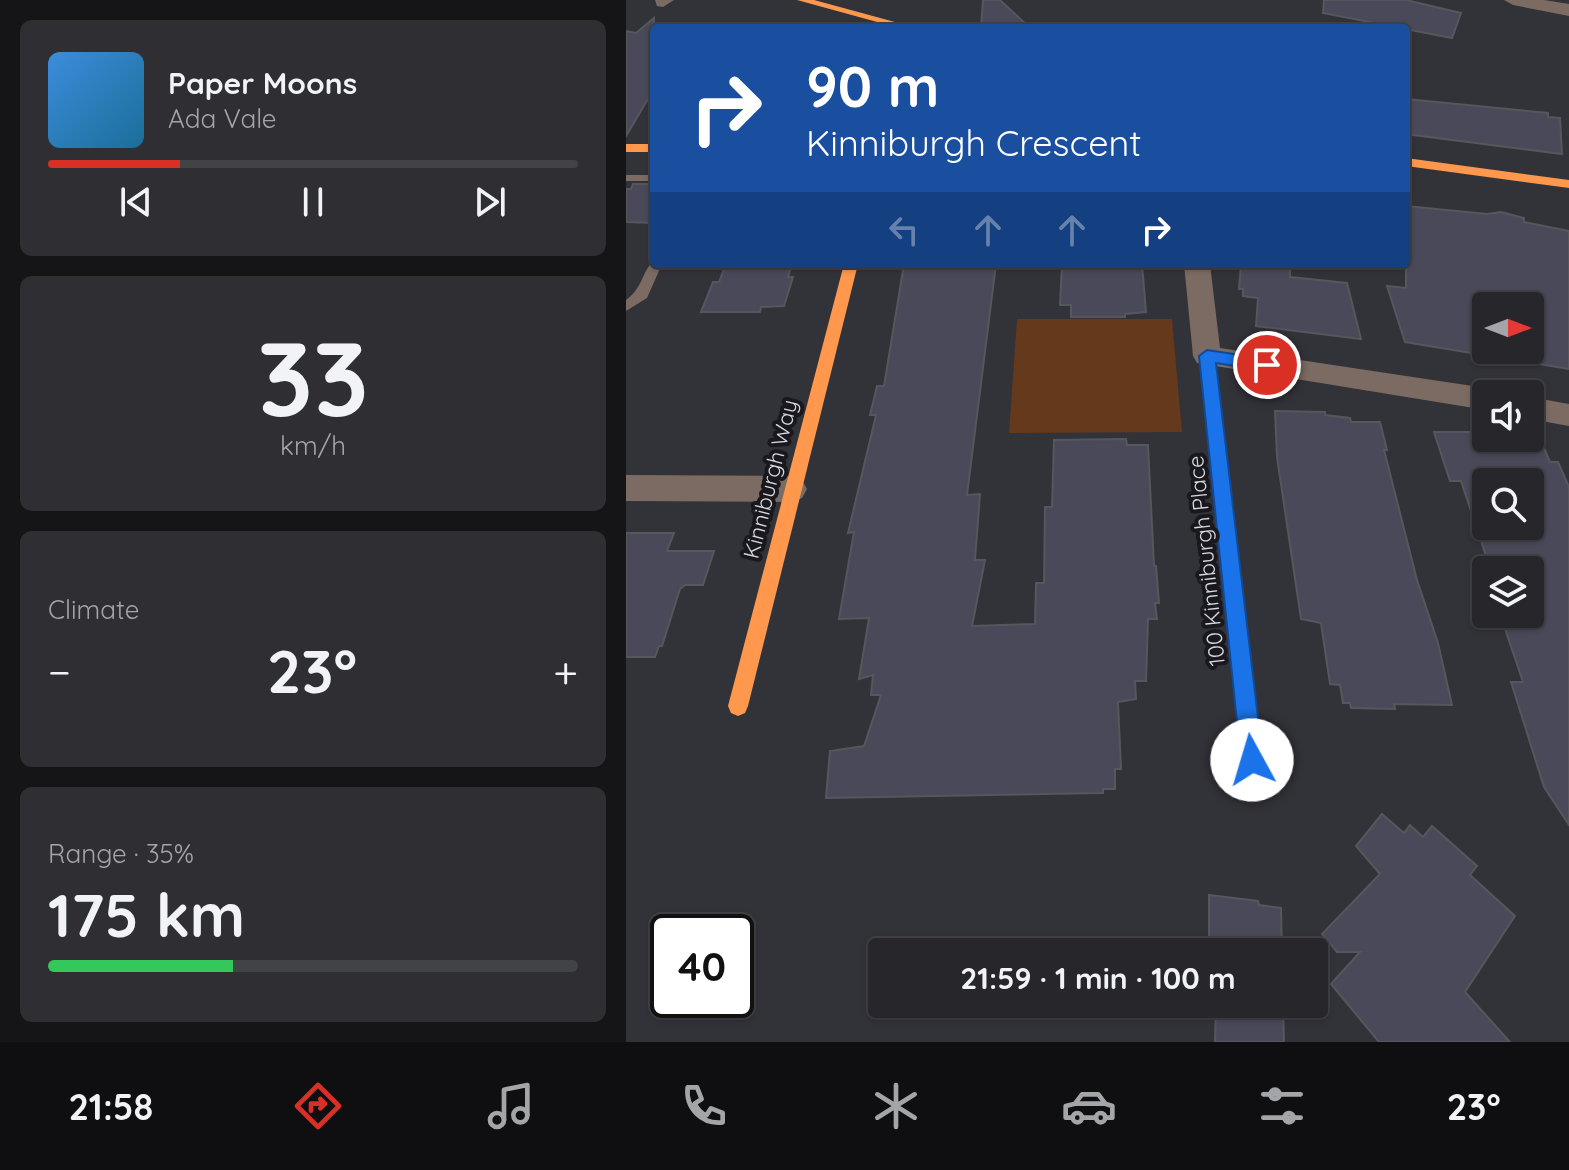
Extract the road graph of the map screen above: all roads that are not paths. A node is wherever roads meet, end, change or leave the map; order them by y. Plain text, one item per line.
1 (802, 0) edge
2 (1513, 0) edge
3 (1569, 10) edge
4 (896, 24) edge
5 (626, 148) edge
6 (650, 148) edge
7 (1410, 163) edge
8 (626, 178) edge
9 (650, 178) edge
10 (1569, 184) edge
11 (654, 268) edge
12 (850, 268) edge
13 (1197, 268) edge
14 (626, 306) edge
15 (1207, 356) junction
16 (1472, 397) edge
17 (1544, 411) edge
18 (1569, 415) edge
19 (626, 488) edge
20 (791, 489) junction
21 (738, 706) dead end
22 (1252, 760) dead end

1 - 4 street
2 - 3 street
5 - 6 street
7 - 10 street
8 - 9 lane
11 - 14 lane
12 - 20 street, Kinniburgh Way
13 - 15 street
15 - 16 street
15 - 22 street, 100 Kinniburgh Place
17 - 18 street
19 - 20 street
20 - 21 street, Kinniburgh Way

